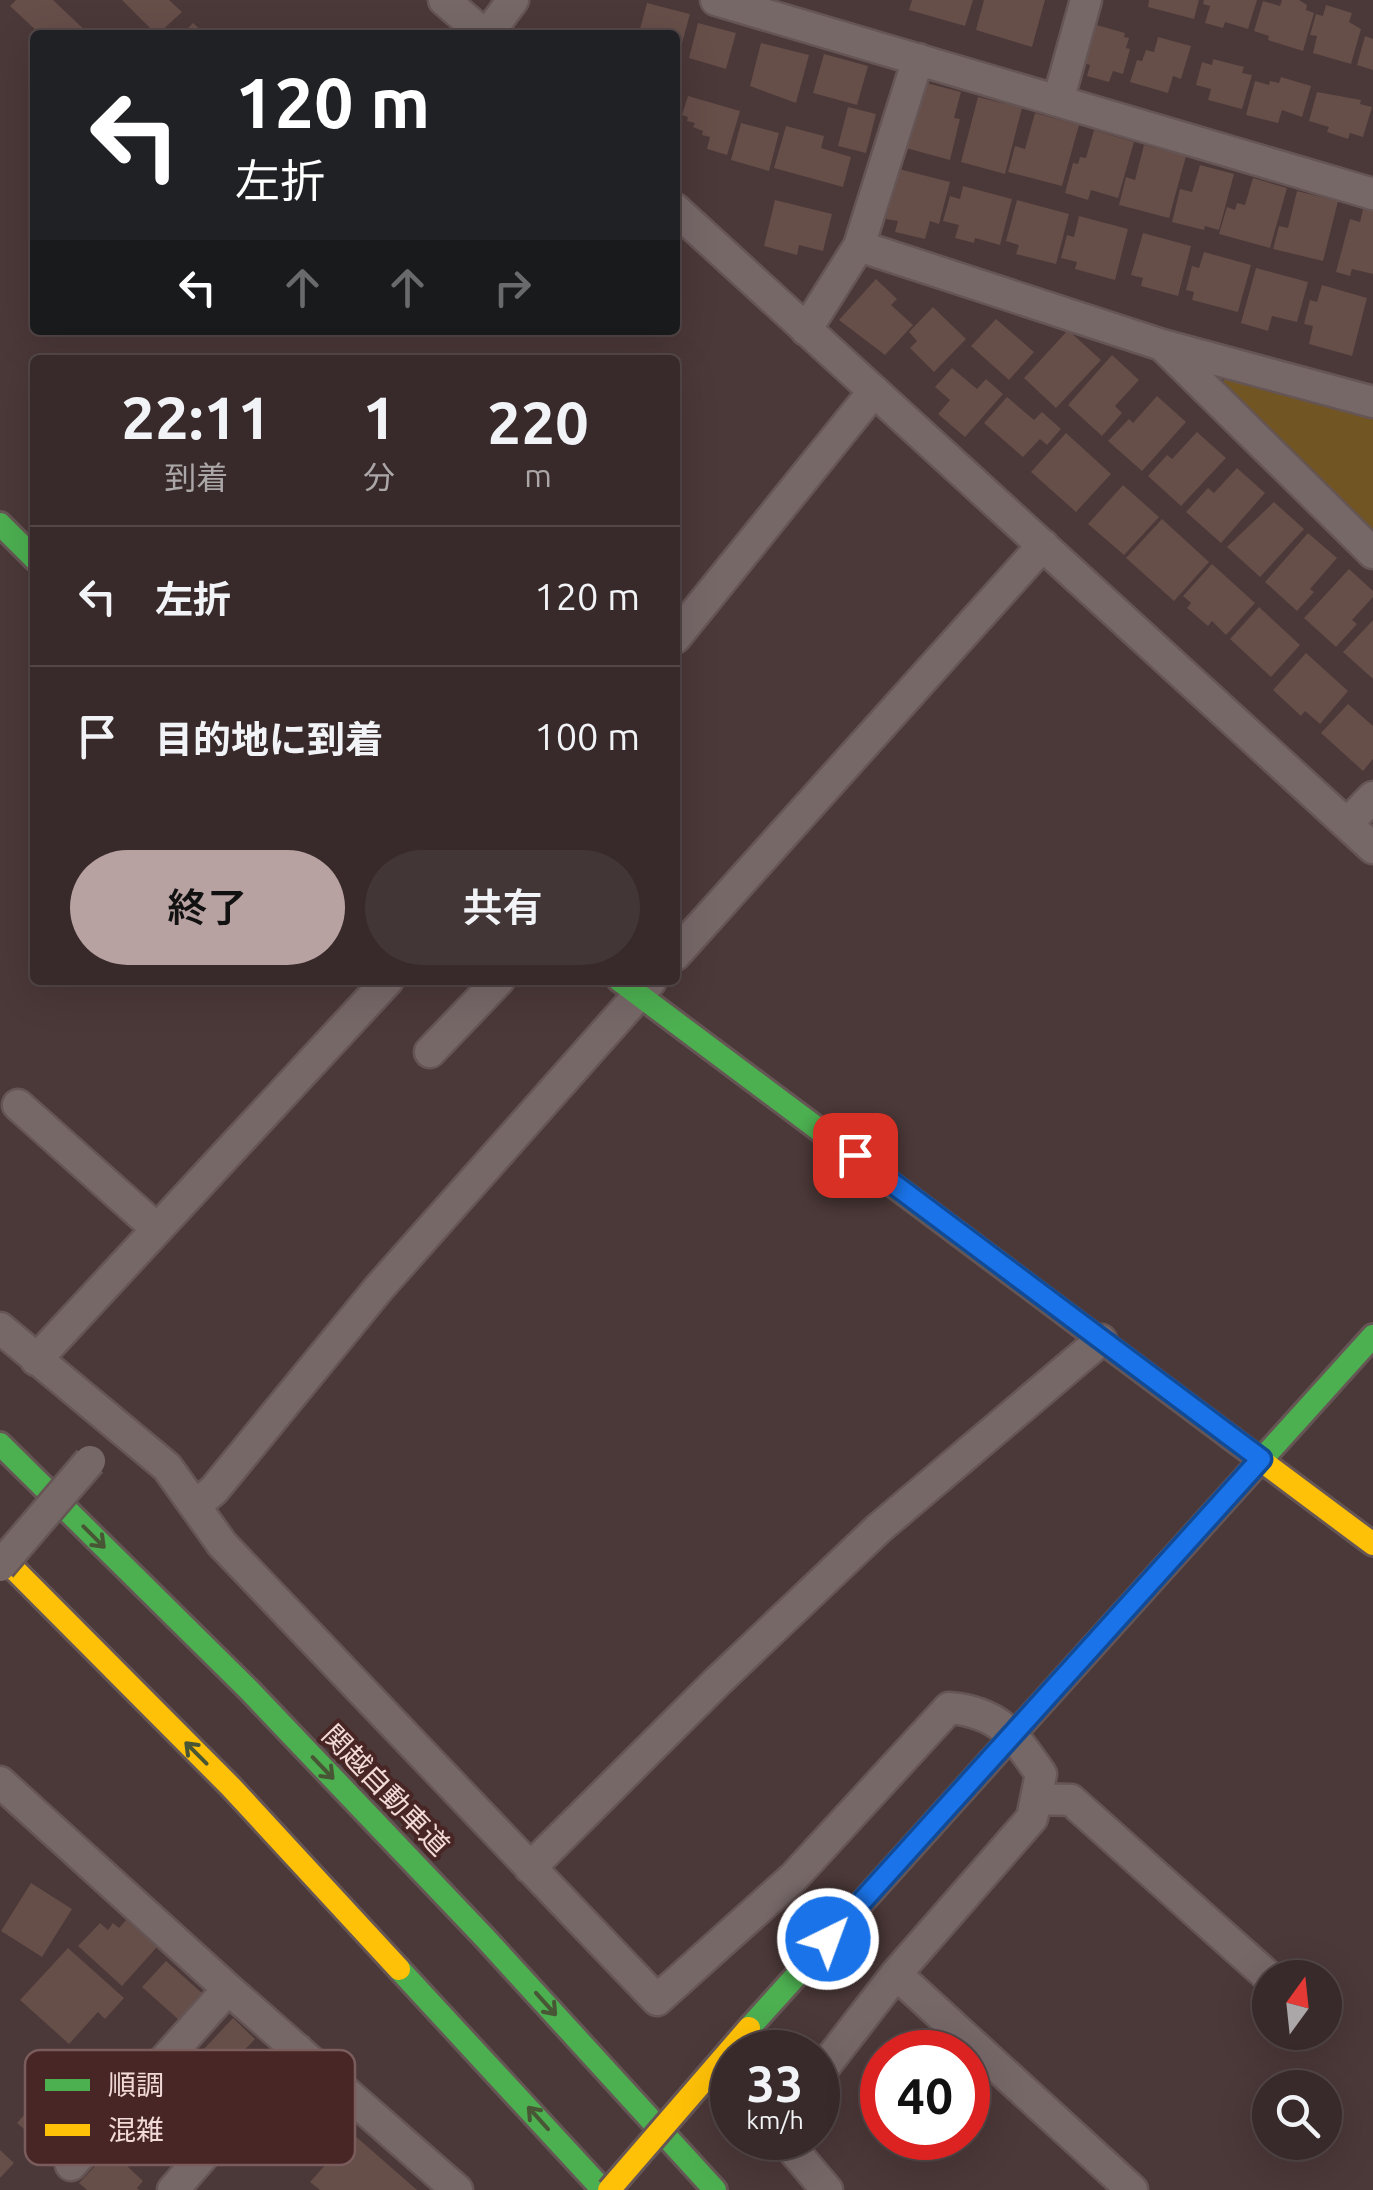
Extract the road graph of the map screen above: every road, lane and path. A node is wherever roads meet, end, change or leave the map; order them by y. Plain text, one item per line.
1 (444, 0) edge
2 (513, 0) edge
3 (716, 0) edge
4 (1086, 0) edge
5 (480, 30) edge
6 (490, 30) edge
7 (918, 59) junction
8 (1058, 101) junction
9 (1373, 194) edge
10 (680, 214) edge
11 (859, 246) junction
12 (806, 330) junction
13 (1162, 345) junction
14 (874, 391) junction
15 (1373, 402) edge
16 (0, 524) edge
17 (1043, 544) junction
18 (1373, 553) edge
19 (30, 554) edge
20 (680, 632) edge
21 (1373, 797) edge
22 (1346, 824) junction
23 (1373, 848) edge
24 (680, 948) edge
25 (383, 985) edge
26 (495, 985) edge
27 (636, 985) edge
28 (638, 985) edge
29 (430, 1052) dead end
30 (18, 1105) dead end
31 (156, 1228) junction
32 (0, 1328) edge
33 (1373, 1336) edge
34 (1101, 1340) junction
35 (36, 1360) junction
36 (117, 1427) junction
37 (0, 1444) edge
38 (1261, 1459) junction
39 (196, 1506) junction
40 (1373, 1544) edge
41 (0, 1555) edge
42 (0, 1566) edge
43 (1012, 1732) junction
44 (0, 1782) edge
45 (1036, 1799) junction
46 (530, 1868) junction
47 (1252, 1962) edge
48 (896, 1974) junction
49 (228, 1989) junction
50 (840, 2047) edge
51 (297, 2049) edge
52 (173, 2050) edge
53 (355, 2100) edge
54 (801, 2160) edge
55 (194, 2165) edge
56 (172, 2190) edge
57 (457, 2190) edge
58 (606, 2190) edge
59 (715, 2190) edge
60 (826, 2190) edge
61 (1132, 2190) edge

1 - 5 street
2 - 6 street
3 - 7 street
4 - 8 street
7 - 8 street
7 - 11 street
8 - 9 street
10 - 12 street
11 - 12 street
11 - 13 street
12 - 14 street
13 - 15 street
13 - 18 street
14 - 17 street
14 - 20 street
16 - 19 main road
17 - 22 street
17 - 24 street
21 - 22 street
22 - 23 street
25 - 31 street
26 - 29 street
27 - 39 street
28 - 34 main road
30 - 31 street
31 - 35 street
32 - 35 street
33 - 38 main road
34 - 38 main road
34 - 46 street
35 - 36 street
36 - 39 street
36 - 42 street, bridge
37 -> 59 main road, 関越自動車道
38 - 40 main road
38 - 43 main road
39 - 46 street
58 -> 41 main road
43 - 45 street
43 - 46 street
43 - 58 main road, bridge
44 - 49 street
45 - 47 street
45 - 48 street
48 - 50 street
48 - 61 street
49 - 51 street
49 - 52 street
53 - 57 street
54 - 60 street
55 - 56 street

